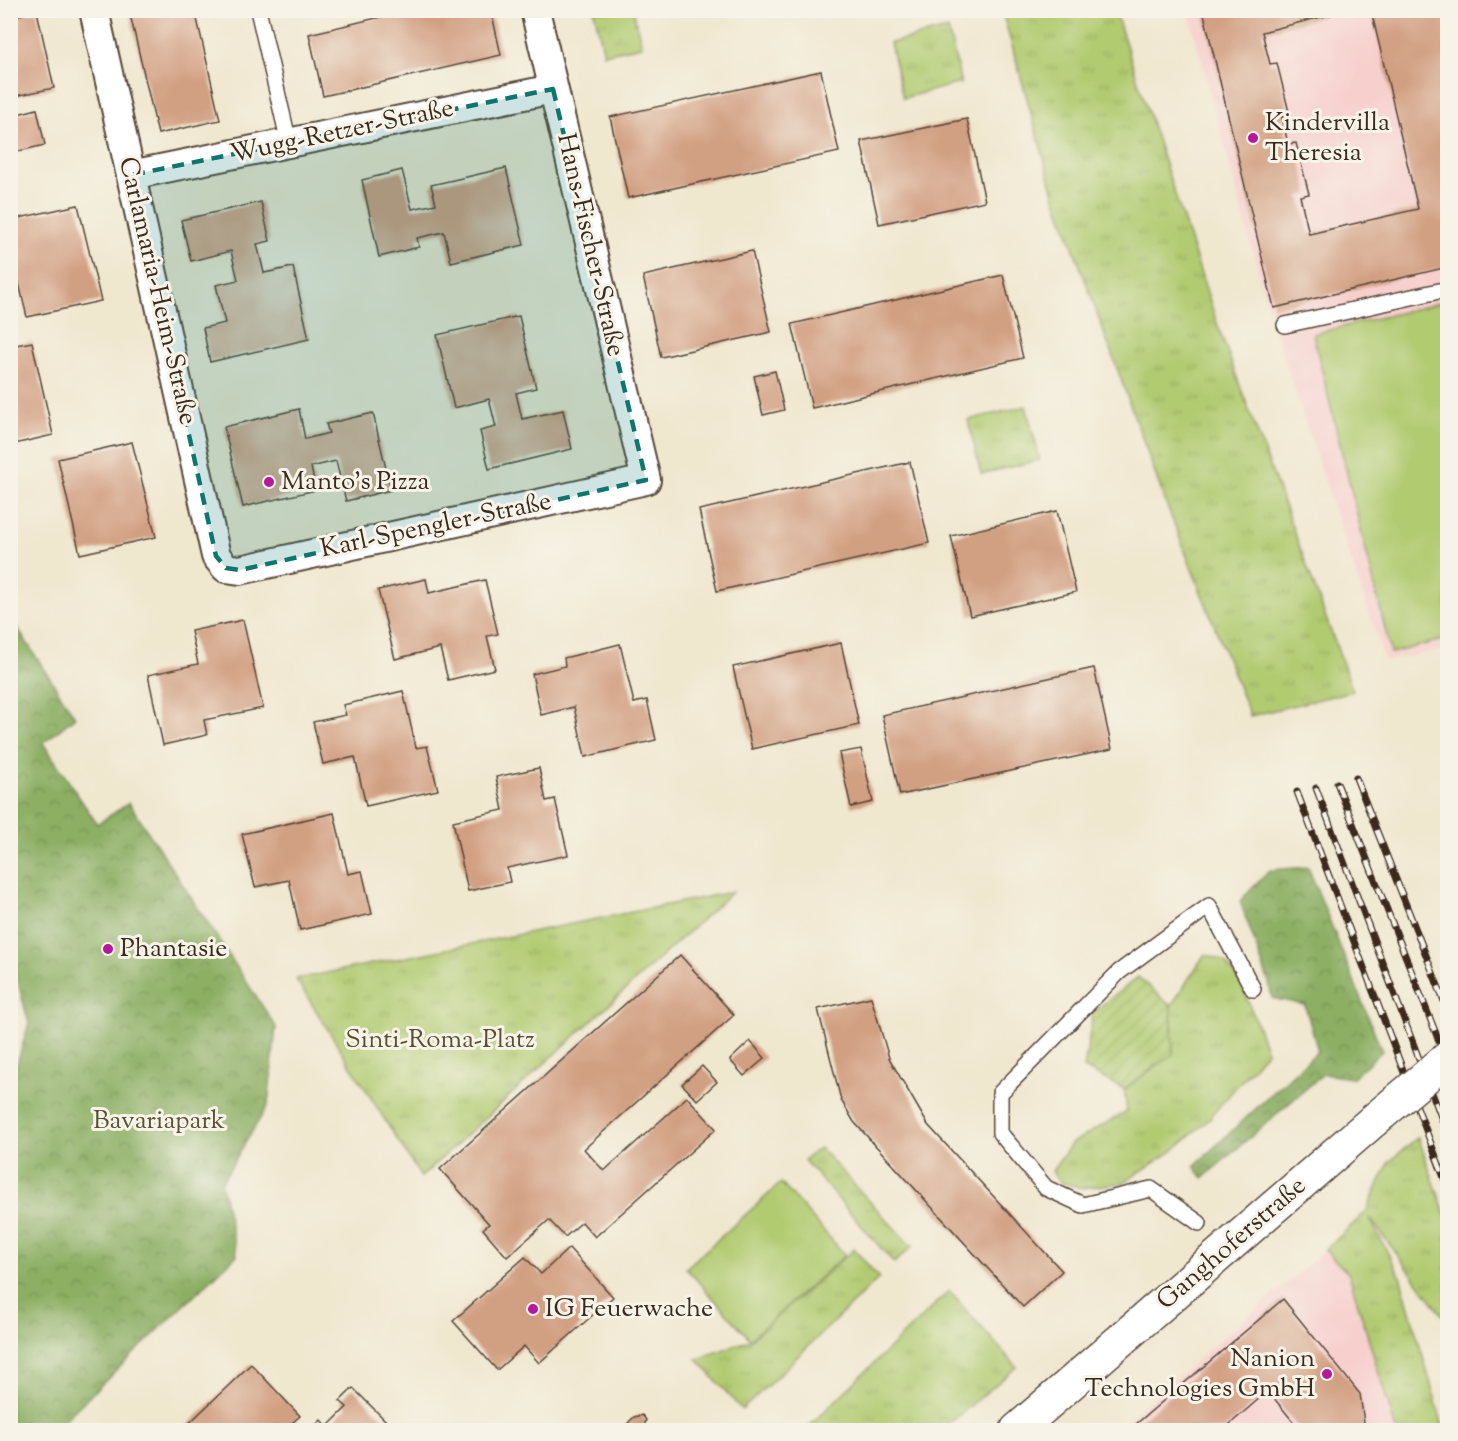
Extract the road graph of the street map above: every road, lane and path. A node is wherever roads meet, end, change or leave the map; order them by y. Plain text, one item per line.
1 (94, 10) edge
2 (258, 10) edge
3 (535, 10) edge
4 (553, 88) junction
5 (288, 143) junction
6 (131, 176) junction
7 (1448, 289) edge
8 (1285, 325) dead end
9 (646, 480) joint
10 (226, 568) joint
11 (1253, 989) dead end
12 (1448, 1058) edge
13 (1199, 1224) dead end
14 (1017, 1431) edge

1 - 6 street, Carlamaria-Heim-Straße
2 - 5 lane
3 - 4 street, Hans-Fischer-Straße
4 - 5 street, Wugg-Retzer-Straße
4 - 9 street, Hans-Fischer-Straße
5 - 6 street, Wugg-Retzer-Straße
6 - 10 street, Carlamaria-Heim-Straße
7 - 8 lane
9 - 10 street, Karl-Spengler-Straße
11 - 13 lane
12 - 14 street, Ganghoferstraße, bridge

